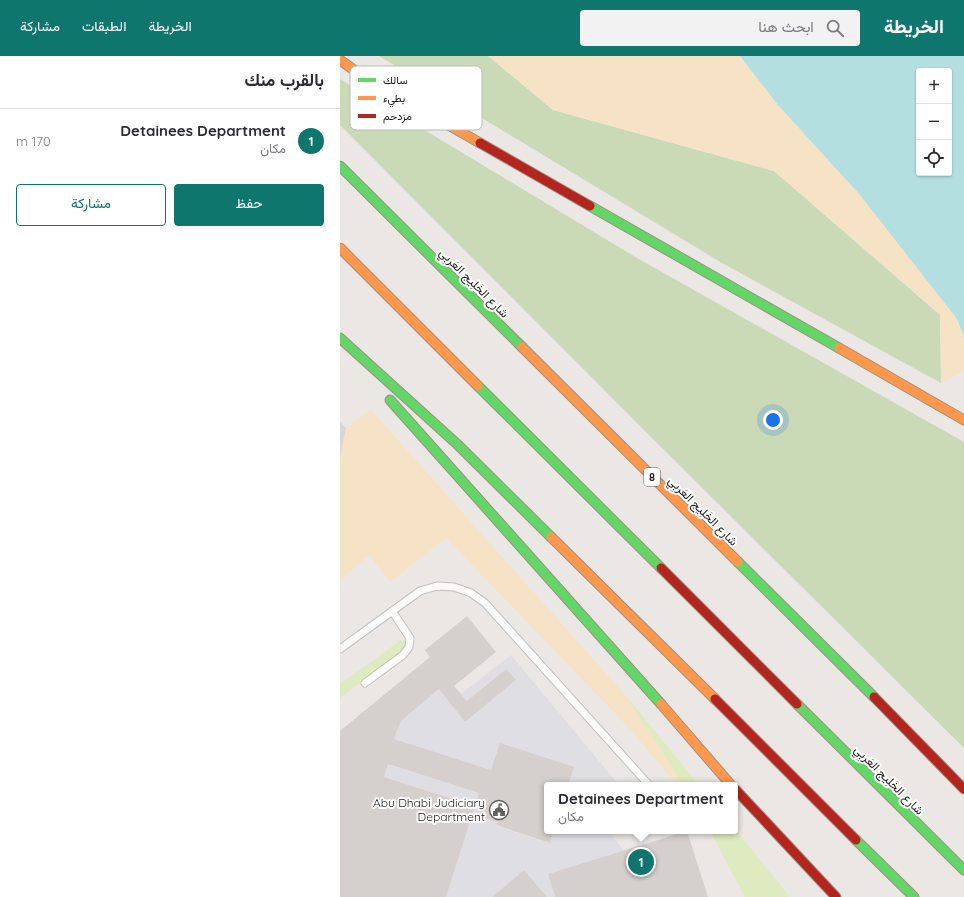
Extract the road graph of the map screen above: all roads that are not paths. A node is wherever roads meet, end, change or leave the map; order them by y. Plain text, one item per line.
1 (340, 60) edge
2 (350, 67) edge
3 (457, 130) edge
4 (340, 166) edge
5 (340, 248) edge
6 (340, 338) edge
7 (340, 343) edge
8 (372, 379) dead end
9 (382, 391) dead end
10 (964, 420) edge
11 (392, 611) junction
12 (340, 649) edge
13 (365, 683) dead end
14 (646, 782) edge
15 (728, 782) edge
16 (964, 789) edge
17 (738, 793) edge
18 (738, 794) edge
19 (782, 853) dead end
20 (964, 870) edge
21 (836, 897) edge
22 (914, 897) edge

1 - 2 main road
3 - 10 main road
4 - 16 main road, شارع الخَلِيج العَربِي / 8
5 - 20 main road, شارع الخَلِيج العَربِي
6 - 22 main road
7 - 8 main road
9 - 15 main road
11 - 12 lane
11 - 13 lane
11 - 14 lane
17 - 21 main road
18 - 19 main road

